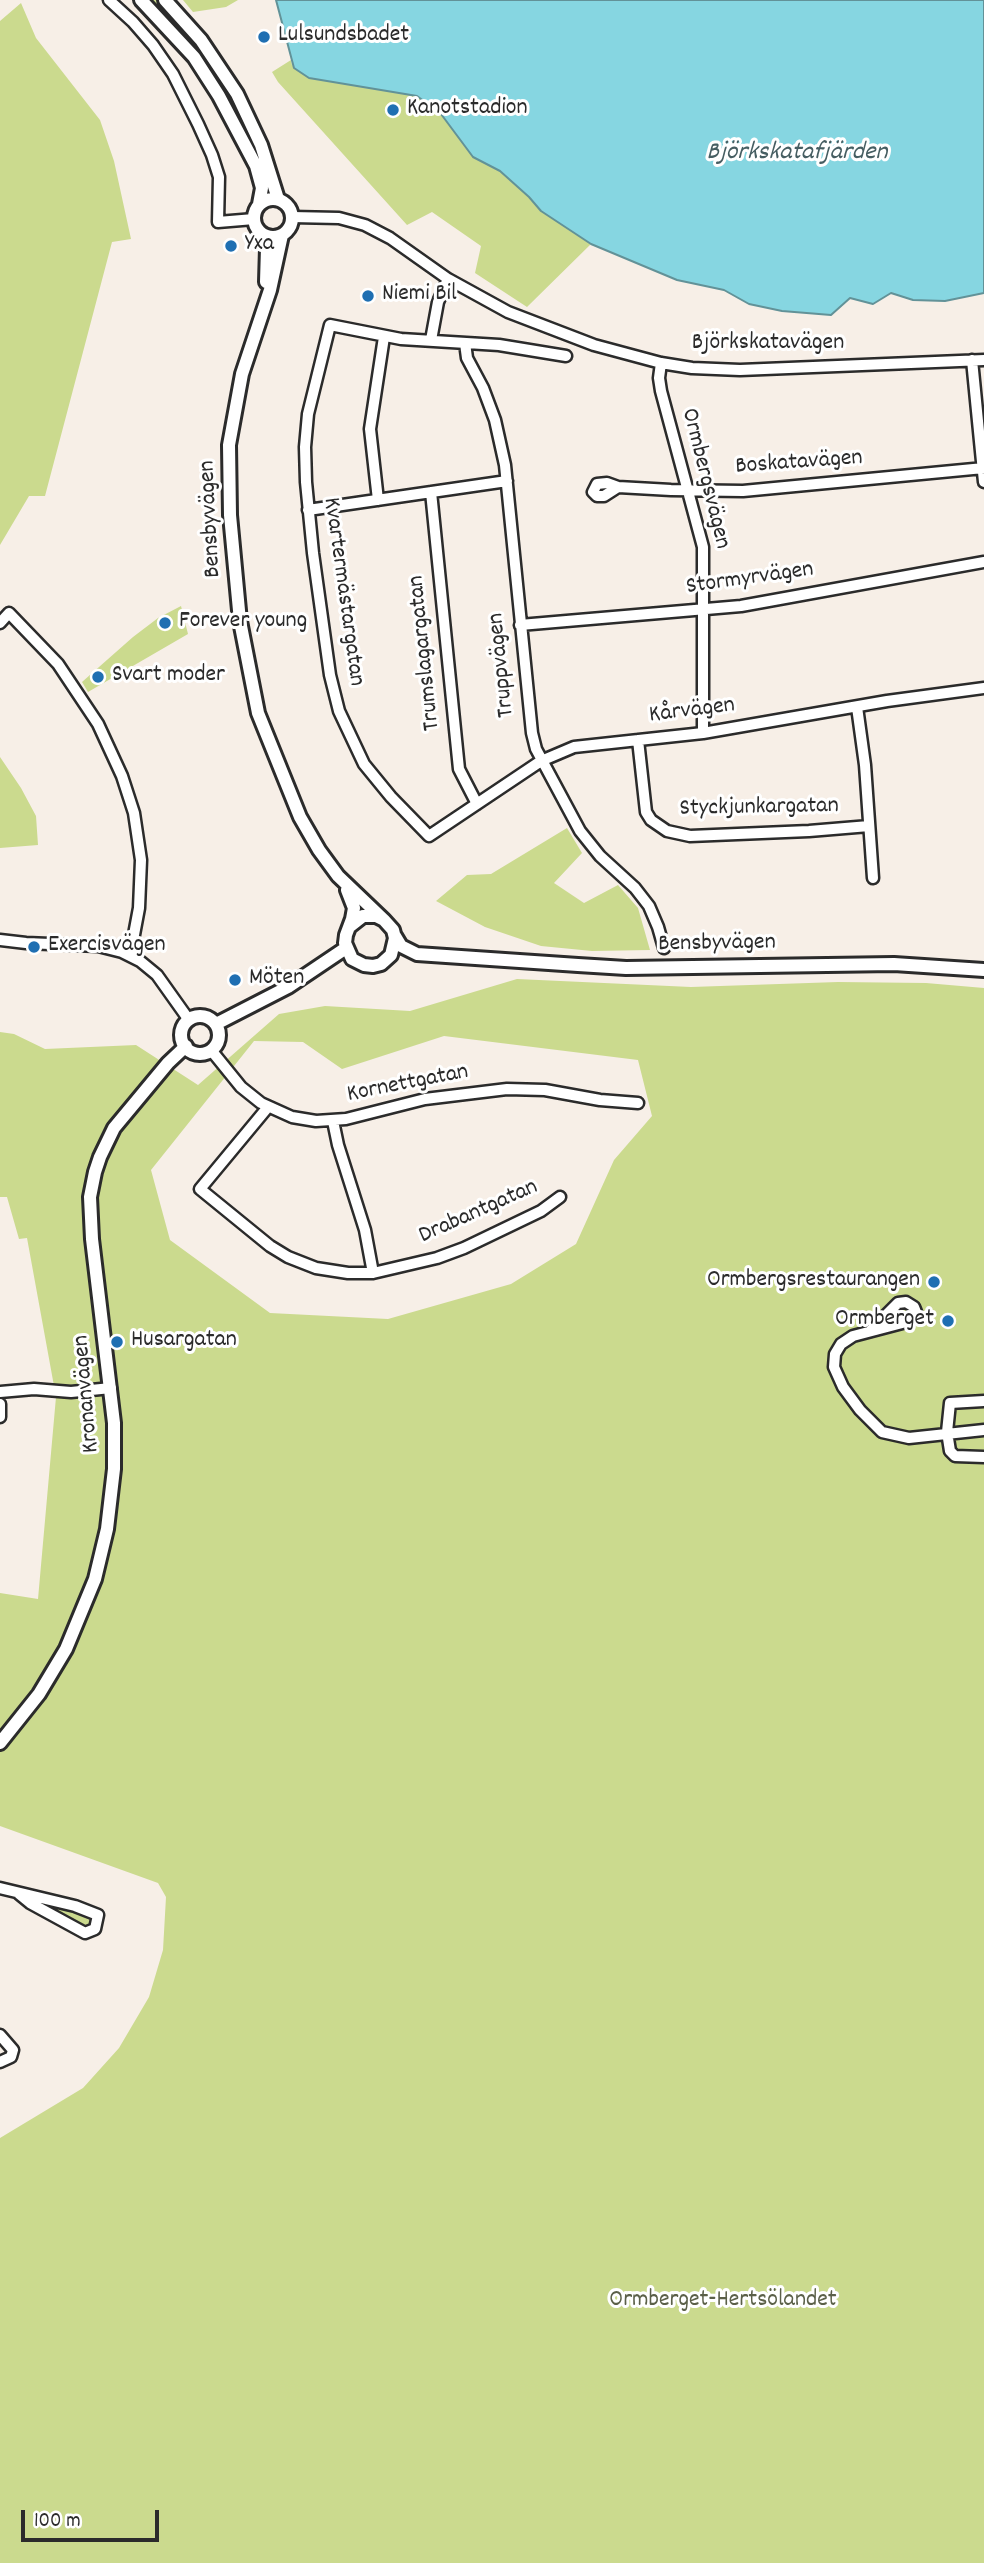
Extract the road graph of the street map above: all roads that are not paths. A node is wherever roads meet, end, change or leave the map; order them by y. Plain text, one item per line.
1 (108, 0) edge
2 (141, 0) edge
3 (164, 0) edge
4 (278, 199) junction
5 (260, 204) junction
6 (292, 217) junction
7 (254, 219) junction
8 (262, 234) junction
9 (282, 235) junction
10 (448, 279) junction
11 (262, 310) junction
12 (384, 337) junction
13 (431, 340) junction
14 (465, 343) junction
15 (566, 356) dead end
16 (972, 360) junction
17 (984, 360) edge
18 (661, 363) junction
19 (983, 468) edge
20 (507, 481) junction
21 (984, 482) edge
22 (618, 486) dead end
23 (687, 490) junction
24 (431, 492) junction
25 (378, 500) junction
26 (308, 510) junction
27 (984, 562) edge
28 (703, 610) junction
29 (0, 623) edge
30 (520, 625) junction
31 (984, 688) edge
32 (857, 707) junction
33 (703, 733) junction
34 (638, 740) junction
35 (541, 761) junction
36 (477, 804) junction
37 (869, 826) junction
38 (429, 836) joint
39 (338, 876) junction
40 (873, 878) dead end
41 (384, 920) junction
42 (349, 927) junction
43 (395, 936) junction
44 (0, 940) edge
45 (346, 948) junction
46 (664, 948) dead end
47 (130, 956) junction
48 (452, 956) junction
49 (377, 965) junction
50 (984, 970) edge
51 (189, 1020) junction
52 (216, 1024) junction
53 (186, 1046) junction
54 (211, 1050) junction
55 (638, 1103) dead end
56 (268, 1107) junction
57 (333, 1121) junction
58 (560, 1197) dead end
59 (373, 1273) junction
60 (871, 1329) dead end
61 (111, 1388) junction
62 (0, 1392) edge
63 (984, 1401) edge
64 (0, 1404) edge
65 (0, 1417) edge
66 (984, 1430) edge
67 (947, 1432) junction
68 (984, 1457) edge
69 (0, 1743) edge
70 (0, 1888) edge
71 (19, 1894) junction
72 (0, 2035) edge
73 (0, 2062) edge

1 - 7 street
2 - 5 main road
3 - 4 main road
4 - 5 main road
4 - 6 main road
5 - 7 main road
6 - 9 main road
6 - 10 street, Björkskatavägen
7 - 8 main road
8 - 9 main road
8 - 11 main road, Bensbyvägen
9 - 11 main road, Bensbyvägen
10 - 13 street
10 - 18 street, Björkskatavägen
11 - 39 main road, Bensbyvägen
12 - 13 street
12 - 25 street
12 - 26 street, Kvartermästargatan
13 - 14 street
14 - 15 street
14 - 20 street, Truppvägen
16 - 17 street, Björkskatavägen
16 - 18 street, Björkskatavägen
16 - 19 street
18 - 23 street, Ormbergsvägen
19 - 21 street
19 - 23 street, Boskatavägen
20 - 24 street
20 - 30 street, Truppvägen
22 - 23 street, Boskatavägen
23 - 28 street, Ormbergsvägen
24 - 25 street
24 - 36 street, Trumslagargatan
25 - 26 street
26 - 38 street, Kvartermästargatan
27 - 28 street, Stormyrvägen
28 - 30 street, Stormyrvägen
28 - 33 street, Ormbergsvägen
29 - 47 street
30 - 35 street, Truppvägen
31 - 32 street, Kårvägen
32 - 33 street, Kårvägen
32 - 37 street
33 - 34 street, Kårvägen
34 - 35 street, Kårvägen
34 - 37 street, Styckjunkargatan
35 - 36 street, Kårvägen
35 - 46 street, Truppvägen
36 - 38 street, Kårvägen
37 - 40 street
39 - 41 main road, Bensbyvägen
39 - 42 main road, Bensbyvägen
41 - 42 main road
41 - 43 main road
42 - 45 main road
43 - 48 main road, Bensbyvägen
43 - 49 main road
44 - 47 street
45 - 49 main road
45 - 52 main road
47 - 51 street
48 - 49 main road, Bensbyvägen
48 - 50 main road, Bensbyvägen
51 - 52 main road
51 - 53 main road
52 - 54 main road
53 - 54 main road
53 - 61 main road, Kronanvägen
54 - 56 street, Kornettgatan
55 - 57 street, Kornettgatan
56 - 57 street, Kornettgatan
56 - 59 street, Drabantgatan
57 - 59 street
58 - 59 street, Drabantgatan
60 - 67 street
61 - 62 street
61 - 69 main road, Kronanvägen
63 - 67 street
64 - 65 street
66 - 67 street
67 - 68 street
70 - 71 street
71 - 71 street
72 - 73 street

